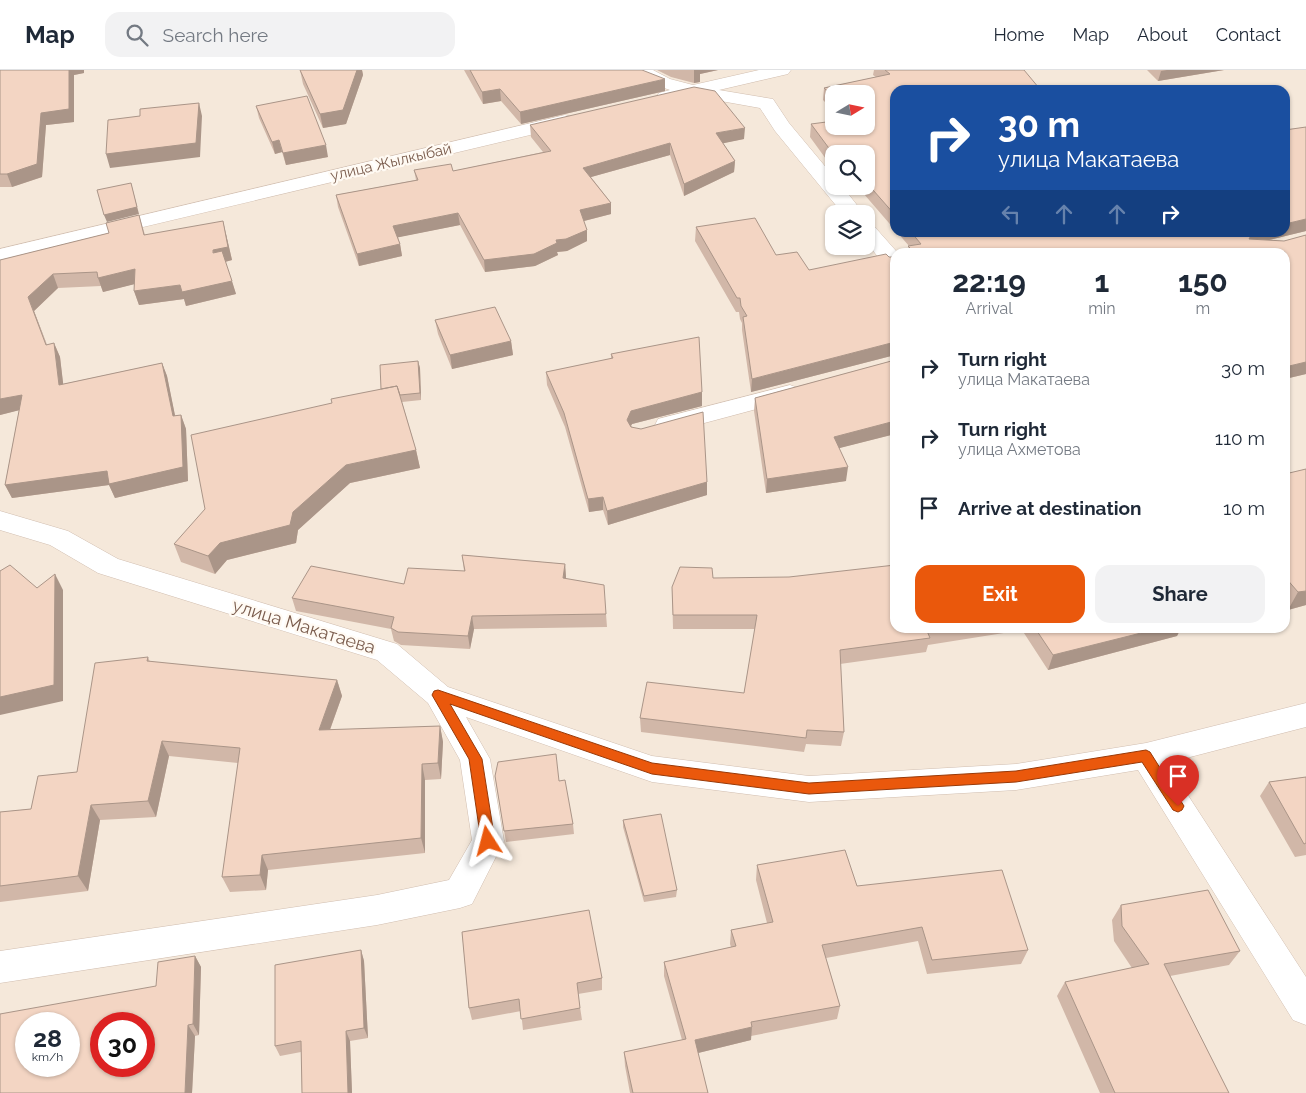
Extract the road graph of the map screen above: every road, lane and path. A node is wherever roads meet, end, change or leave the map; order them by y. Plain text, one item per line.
1 (642, 70) edge
2 (782, 70) edge
3 (695, 90) junction
4 (647, 102) edge
5 (766, 103) junction
6 (579, 118) edge
7 (847, 205) edge
8 (875, 240) edge
9 (0, 255) edge
10 (890, 257) edge
11 (814, 386) edge
12 (650, 430) edge
13 (0, 520) edge
14 (438, 695) junction
15 (1306, 715) edge
16 (1146, 756) junction
17 (0, 967) edge
18 (1306, 1008) edge

1 - 3 street
2 - 3 street
2 - 5 street
3 - 4 street
3 - 5 street
5 - 7 street
6 - 9 street, улица Жылкыбай
8 - 10 street
11 - 12 street
13 - 14 street, улица Макатаева
14 - 16 street, улица Макатаева
14 - 17 street
15 - 16 street, улица Макатаева
16 - 18 street

